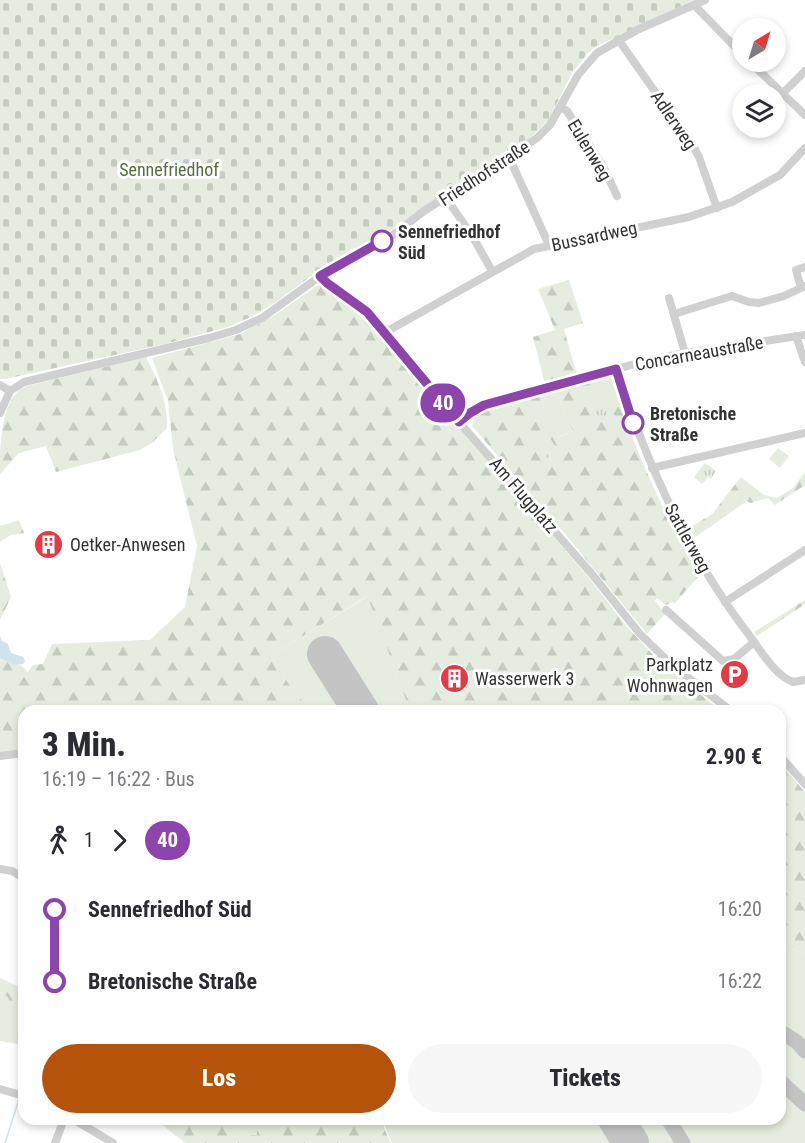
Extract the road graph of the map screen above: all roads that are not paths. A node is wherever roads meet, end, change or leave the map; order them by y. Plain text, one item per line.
1 (705, 0) edge
2 (694, 5) junction
3 (618, 39) junction
4 (732, 44) edge
5 (805, 70) edge
6 (761, 72) edge
7 (773, 84) edge
8 (786, 90) edge
9 (786, 96) edge
10 (561, 107) junction
11 (805, 115) edge
12 (805, 148) edge
13 (509, 157) junction
14 (617, 196) dead end
15 (446, 198) junction
16 (717, 208) junction
17 (549, 245) junction
18 (805, 267) edge
19 (492, 271) junction
20 (320, 276) junction
21 (803, 287) edge
22 (669, 298) dead end
23 (674, 314) junction
24 (384, 333) junction
25 (800, 335) edge
26 (685, 353) junction
27 (805, 362) edge
28 (616, 369) junction
29 (0, 385) edge
30 (10, 391) junction
31 (0, 413) edge
32 (459, 422) junction
33 (805, 434) edge
34 (652, 468) junction
35 (805, 550) edge
36 (725, 602) junction
37 (666, 610) dead end
38 (754, 642) junction
39 (801, 682) edge
40 (723, 705) edge
41 (18, 754) edge
42 (0, 756) edge
43 (786, 763) edge
44 (805, 784) edge
45 (0, 869) edge
46 (18, 874) edge
47 (0, 1089) edge
48 (18, 1094) edge
49 (62, 1125) edge
50 (83, 1125) edge
51 (55, 1143) edge
52 (113, 1143) edge

1 - 2 street, Friedhofstraße
2 - 3 street, Friedhofstraße
2 - 4 street
3 - 10 street, Friedhofstraße
3 - 16 street, Adlerweg
5 - 8 street
6 - 7 street
9 - 11 street
10 - 13 street, Friedhofstraße
10 - 14 street, Eulenweg
12 - 16 street, Bussardweg
13 - 15 street, Friedhofstraße
13 - 17 street
15 - 19 street
15 - 20 street, Friedhofstraße
16 - 17 street, Bussardweg
17 - 19 street, Bussardweg
18 - 21 street
19 - 24 street, Bussardweg
20 - 24 street, Am Flugplatz
20 - 30 street, Friedhofstraße
21 - 23 street
22 - 23 street
23 - 26 street
24 - 32 street, Am Flugplatz
25 - 26 street, Concarneaustraße
25 - 27 street
26 - 28 street, Concarneaustraße
28 - 32 street, Concarneaustraße
28 - 34 street, Sattlerweg
29 - 30 street
30 - 31 street
32 - 40 street, Am Flugplatz
33 - 34 street
34 - 36 street, Sattlerweg
35 - 36 street
36 - 38 street, Sattlerweg
37 - 38 street
38 - 39 street, Sattlerweg
41 - 42 street
43 - 44 street
45 - 46 street
47 - 48 street
49 - 51 street
50 - 52 street

